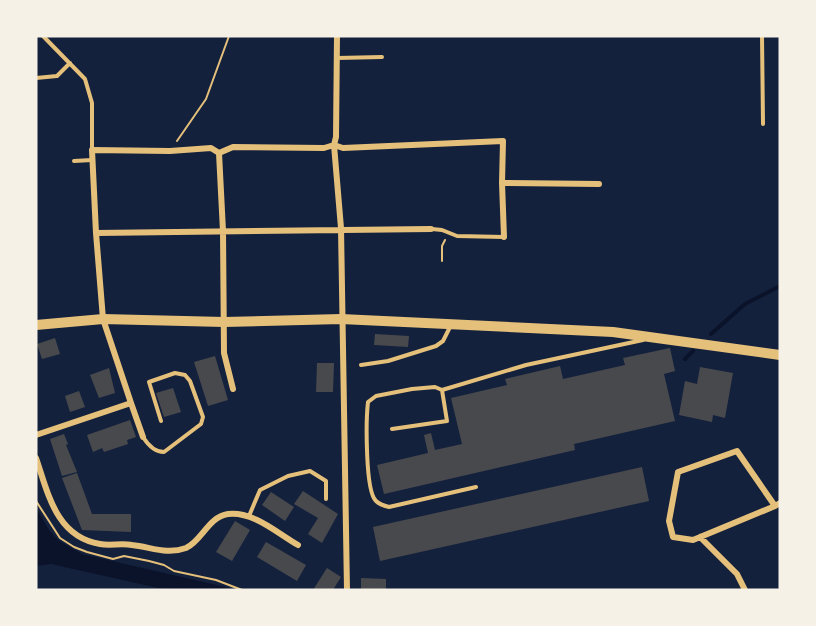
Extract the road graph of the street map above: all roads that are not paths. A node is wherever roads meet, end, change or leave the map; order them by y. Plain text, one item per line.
1 (43, 36) edge
2 (337, 36) edge
3 (762, 36) edge
4 (382, 57) dead end
5 (336, 58) junction
6 (70, 63) junction
7 (36, 78) edge
8 (763, 124) dead end
9 (334, 145) junction
10 (92, 150) junction
11 (219, 153) junction
12 (92, 160) junction
13 (74, 161) dead end
14 (502, 183) junction
15 (600, 184) dead end
16 (341, 228) junction
17 (431, 229) joint
18 (222, 231) junction
19 (96, 233) junction
20 (504, 237) joint
21 (103, 319) junction
22 (341, 319) junction
23 (224, 322) junction
24 (452, 324) junction
25 (36, 325) edge
26 (659, 337) junction
27 (780, 355) edge
28 (362, 365) dead end
29 (233, 389) dead end
30 (442, 390) junction
31 (131, 403) junction
32 (161, 421) dead end
33 (392, 429) dead end
34 (36, 435) edge
35 (143, 437) joint
36 (36, 458) edge
37 (476, 487) dead end
38 (327, 499) dead end
39 (777, 505) edge
40 (249, 516) junction
41 (700, 537) junction
42 (298, 545) dead end
43 (347, 590) edge
44 (745, 590) edge

1 - 6 lane
2 - 5 street
3 - 8 lane
4 - 5 lane
5 - 9 street
6 - 7 lane
6 - 10 lane
9 - 11 street
9 - 14 street
9 - 16 street
10 - 11 street
10 - 12 street
11 - 18 street
12 - 13 lane
12 - 19 street
14 - 15 street
14 - 20 street
16 - 17 street
16 - 18 street
16 - 22 street
17 - 20 lane
18 - 19 street
18 - 23 street
19 - 21 street
21 - 23 main road
21 - 25 main road
21 - 31 street
22 - 23 main road
22 - 24 main road
22 - 43 street
23 - 29 street
24 - 26 main road
24 - 28 lane
26 - 27 main road
26 - 30 lane
30 - 33 lane
30 - 37 lane
31 - 34 street
31 - 35 street
32 - 35 lane
36 - 40 street
38 - 40 lane
39 - 41 street
39 - 41 street
40 - 42 street
41 - 44 street

